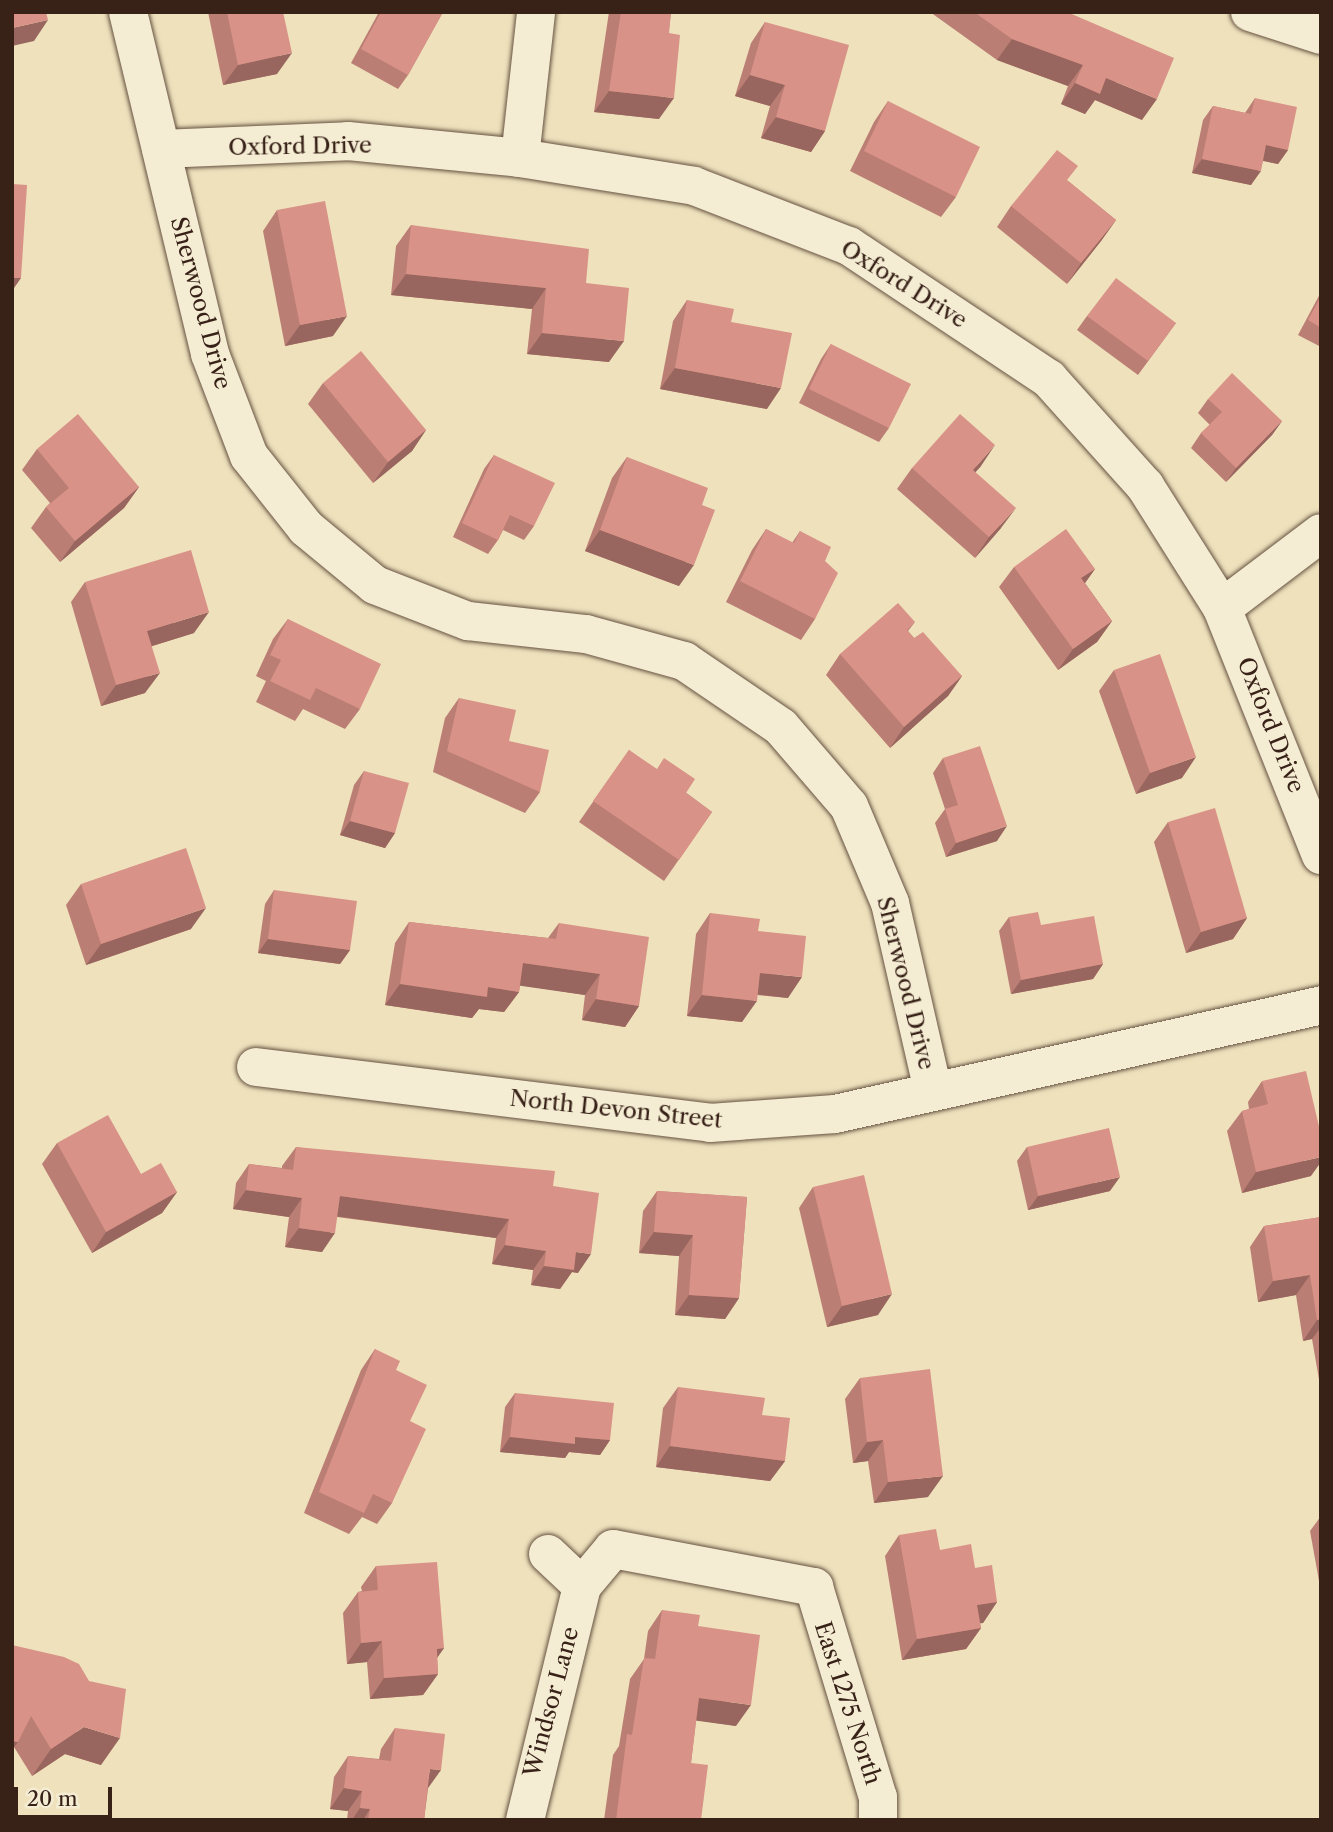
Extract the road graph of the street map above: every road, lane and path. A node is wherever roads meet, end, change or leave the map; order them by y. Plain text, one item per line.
1 (128, 12) edge
2 (536, 12) edge
3 (1250, 12) edge
4 (1321, 35) edge
5 (160, 149) junction
6 (520, 158) junction
7 (1321, 533) edge
8 (1222, 608) junction
9 (1321, 855) edge
10 (1321, 1005) edge
11 (256, 1067) dead end
12 (933, 1091) junction
13 (548, 1555) dead end
14 (582, 1586) junction
15 (525, 1820) edge
16 (878, 1820) edge

1 - 5 street, Sherwood Drive
2 - 6 street
3 - 4 street
5 - 6 street, Oxford Drive
5 - 12 street, Sherwood Drive
6 - 8 street, Oxford Drive
7 - 8 street
8 - 9 street, Oxford Drive
10 - 12 street, North Devon Street
11 - 12 street, North Devon Street
13 - 14 street
14 - 15 street, Windsor Lane
14 - 16 street, East 1275 North

